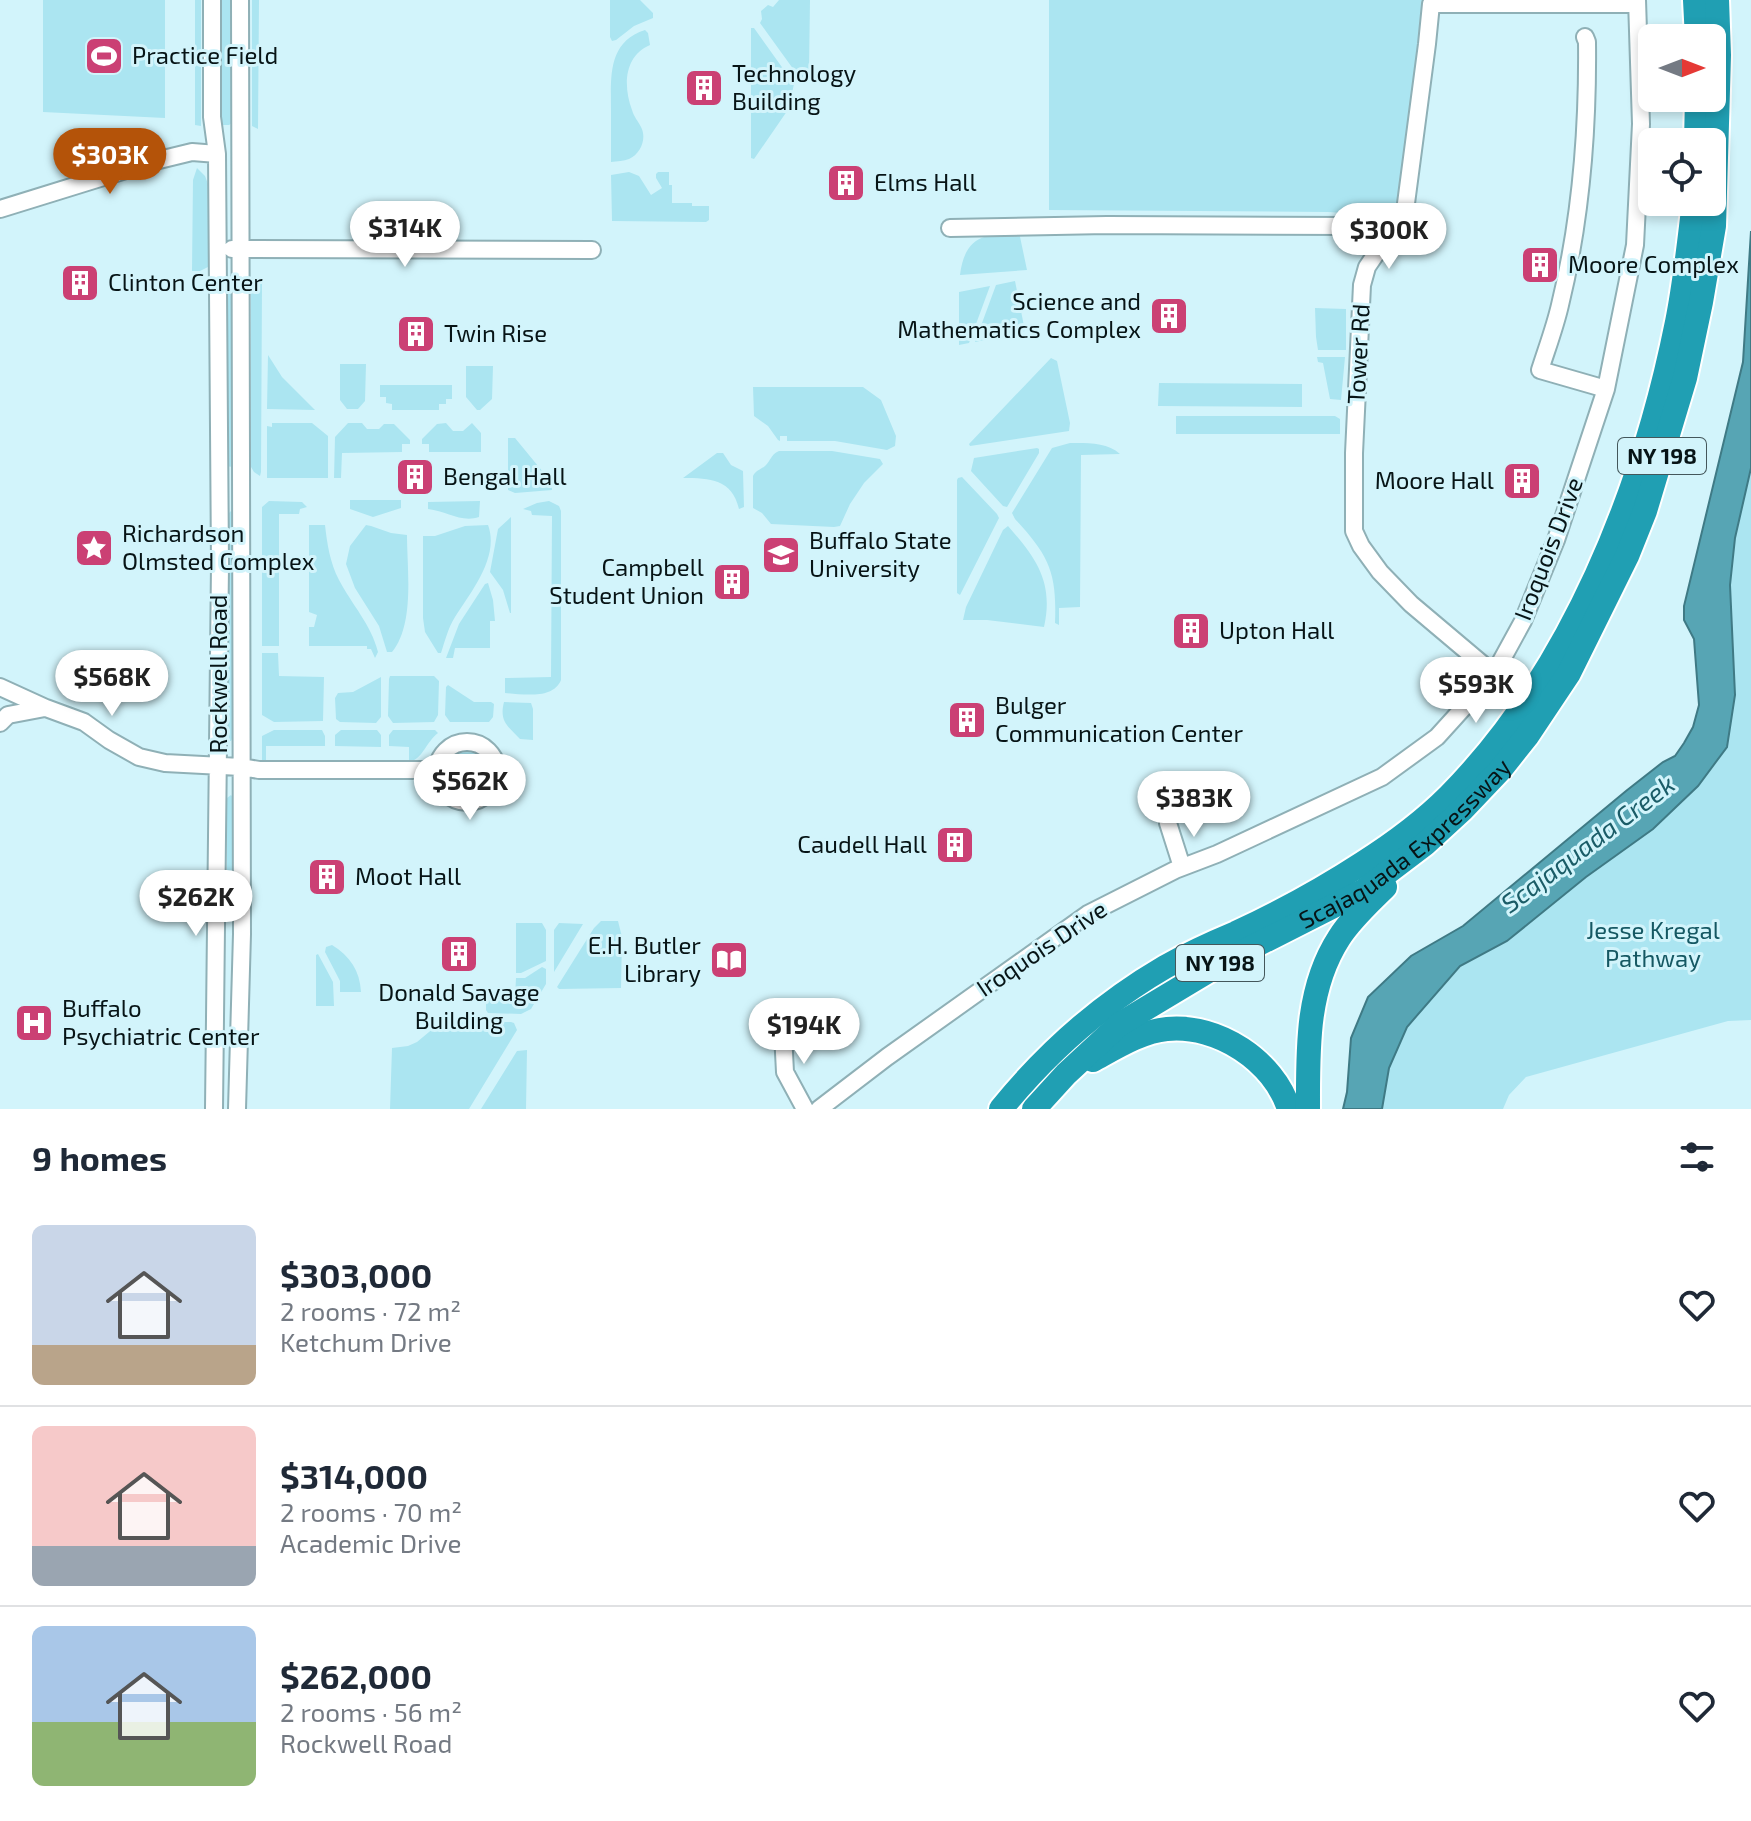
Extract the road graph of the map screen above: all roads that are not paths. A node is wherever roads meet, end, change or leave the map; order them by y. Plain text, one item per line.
1 (212, 0) edge
2 (240, 0) edge
3 (1695, 0) edge
4 (1717, 0) edge
5 (1637, 2) edge
6 (1696, 24) edge
7 (1585, 37) dead end
8 (217, 154) junction
9 (0, 209) edge
10 (1692, 216) edge
11 (950, 228) dead end
12 (1384, 241) junction
13 (218, 249) junction
14 (240, 249) junction
15 (592, 250) dead end
16 (1606, 389) junction
17 (1494, 674) junction
18 (0, 687) edge
19 (46, 708) junction
20 (0, 723) edge
21 (218, 766) junction
22 (241, 767) junction
23 (437, 770) dead end
24 (1168, 823) dead end
25 (1425, 844) junction
26 (1182, 867) junction
27 (783, 1033) dead end
28 (1066, 1074) junction
29 (214, 1109) edge
30 (237, 1109) edge
31 (805, 1109) edge
32 (819, 1109) edge
33 (1001, 1109) edge
34 (1034, 1109) edge
35 (1289, 1109) edge
36 (1308, 1109) edge

1 - 8 street, Rockwell Road
2 - 14 street, Rockwell Road
3 - 6 highway
4 - 25 highway, Scajaquada Expressway / NY 198
5 - 12 street, Tower Rd
5 - 16 street, Iroquois Drive
7 - 16 street
8 - 9 street
8 - 13 street, Rockwell Road
10 - 33 highway, Scajaquada Expressway / NY 198
11 - 12 street
12 - 17 street, Tower Rd
13 - 14 street
13 - 21 street, Rockwell Road
14 - 15 street
14 - 22 street, Rockwell Road
16 - 17 street, Iroquois Drive
17 - 26 street, Iroquois Drive
18 - 19 street
19 - 20 street
19 - 21 street
21 - 22 street
21 - 29 street, Rockwell Road
22 - 23 street
22 - 30 street, Rockwell Road
24 - 26 street
25 - 28 highway, Scajaquada Expressway / NY 198
25 - 36 highway
26 - 32 street, Iroquois Drive
27 - 31 street
28 - 34 highway, Scajaquada Expressway / NY 198
28 - 35 highway

